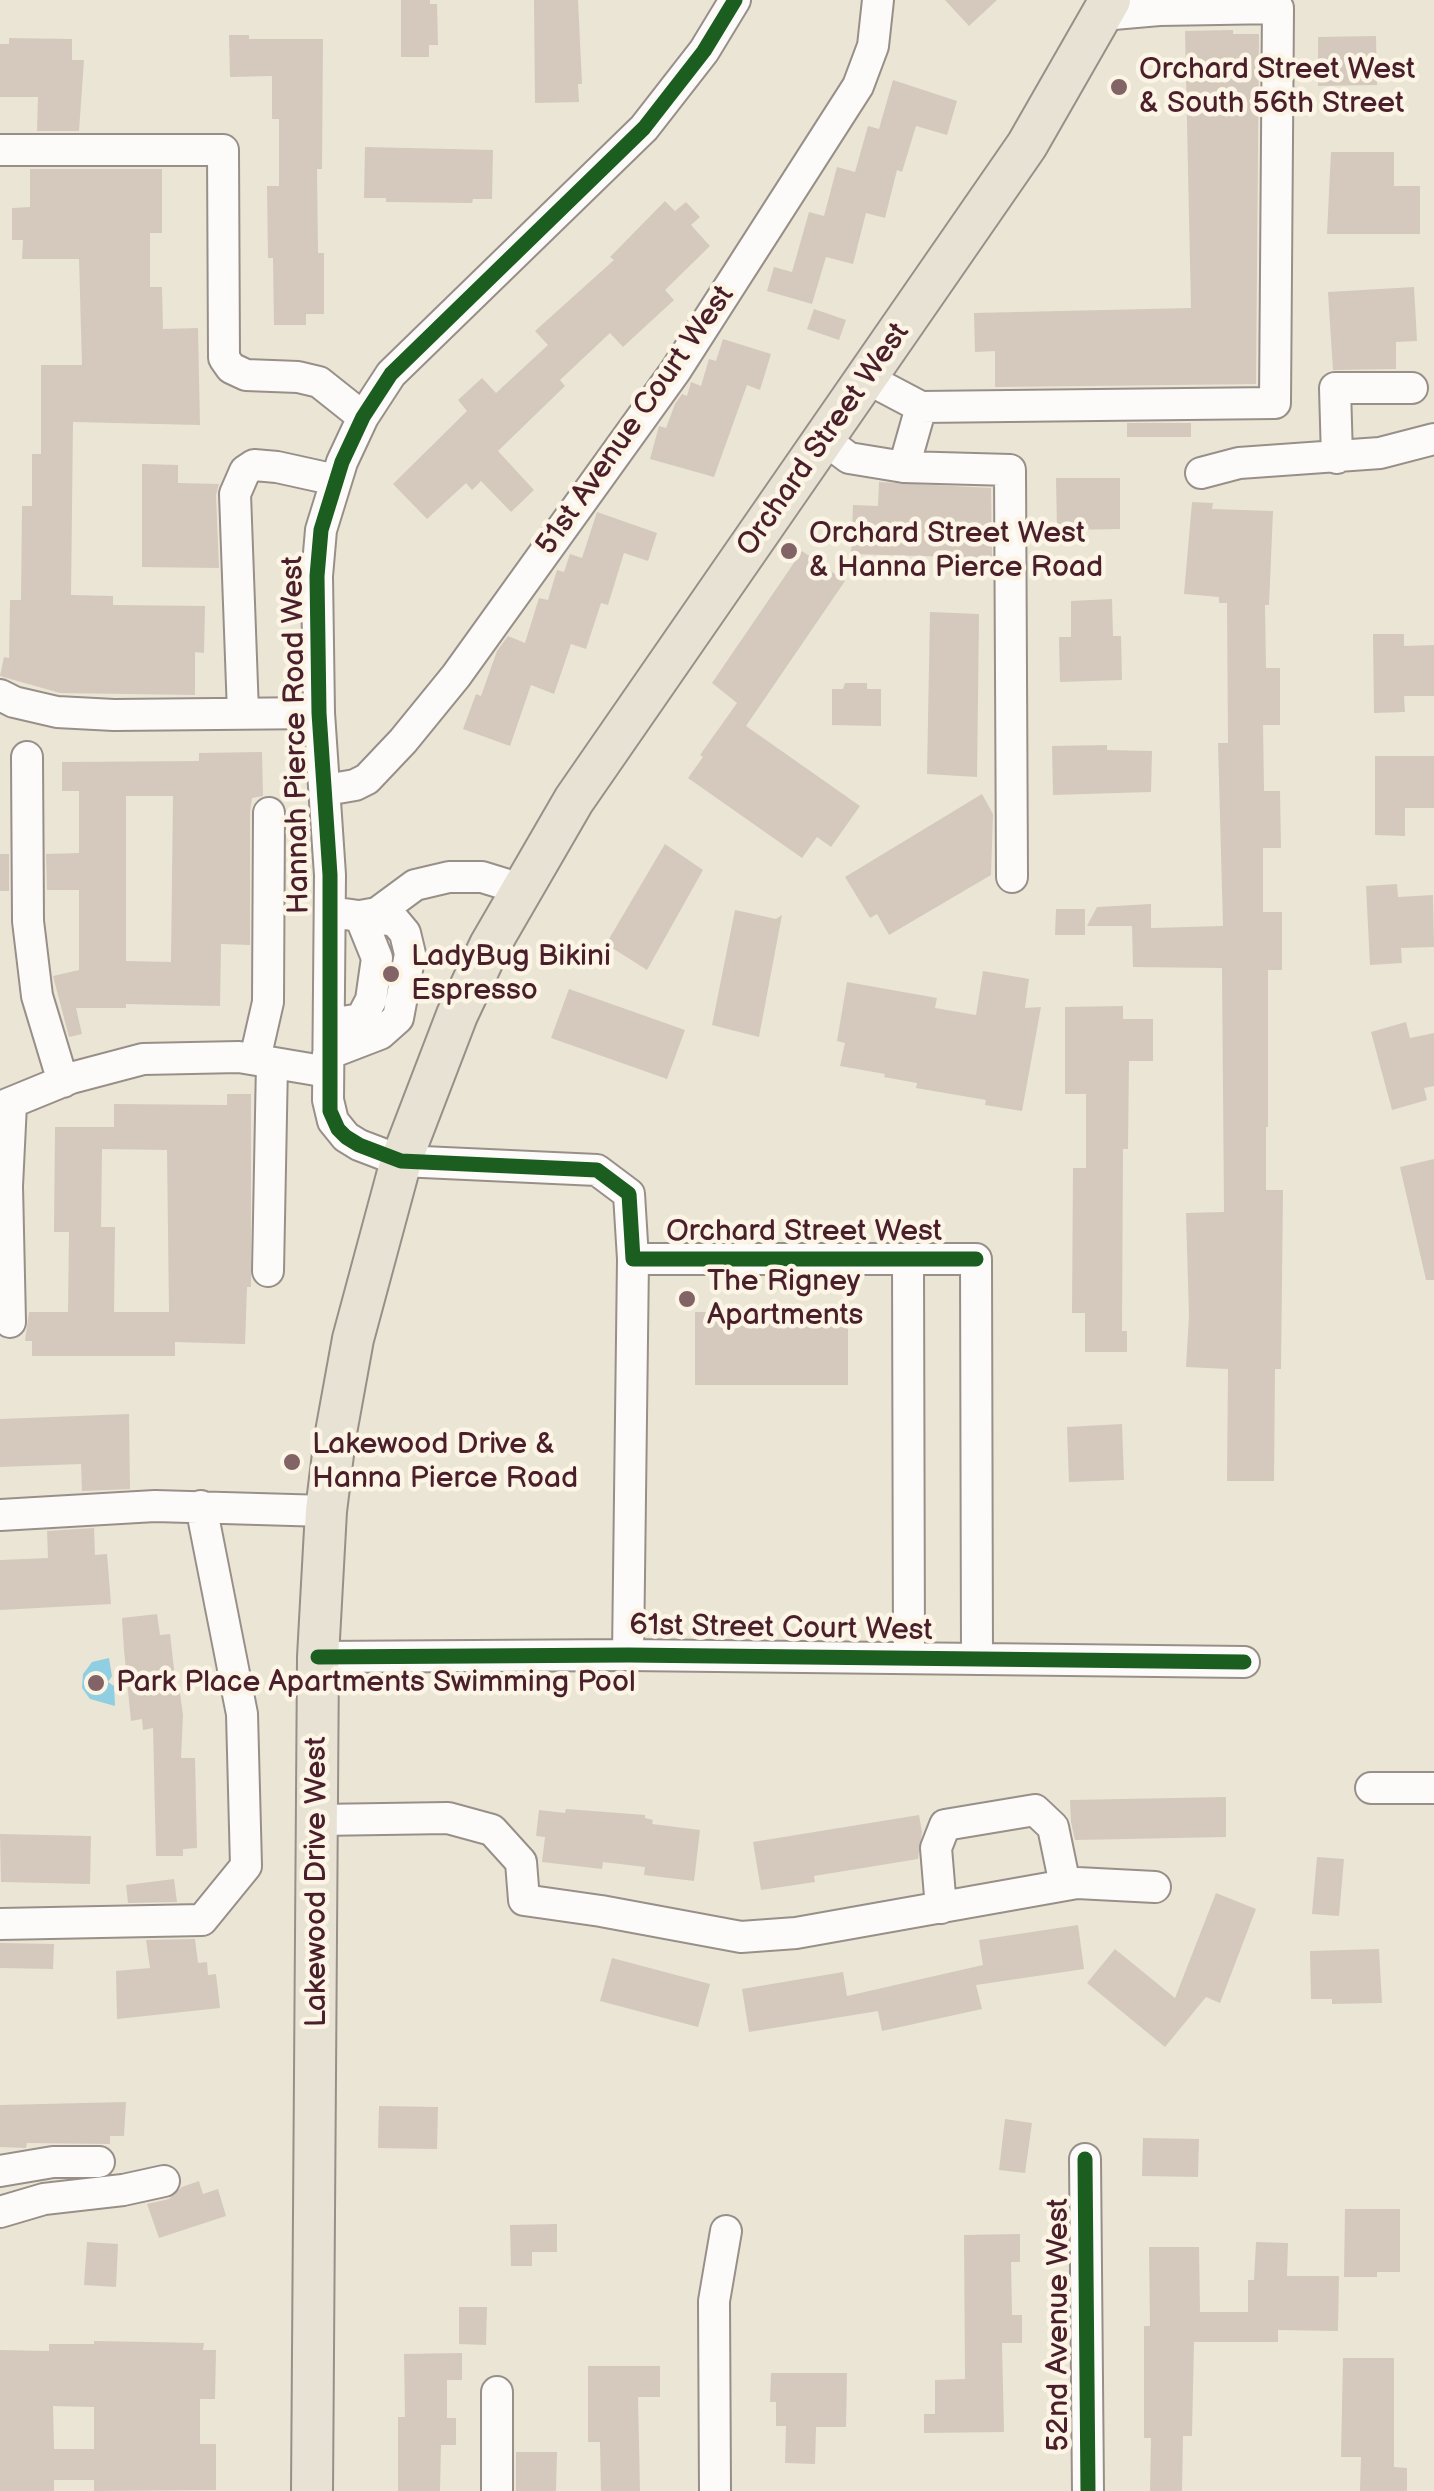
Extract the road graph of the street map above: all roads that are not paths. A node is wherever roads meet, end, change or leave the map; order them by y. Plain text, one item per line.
1 (735, 0) edge
2 (878, 0) edge
3 (1106, 8) edge
4 (0, 150) edge
5 (868, 379) junction
6 (1412, 388) dead end
7 (921, 407) junction
8 (362, 417) junction
9 (1434, 439) edge
10 (825, 440) junction
11 (1337, 458) junction
12 (904, 466) junction
13 (1201, 473) dead end
14 (336, 480) junction
15 (0, 695) edge
16 (318, 713) junction
17 (243, 714) junction
18 (27, 758) dead end
19 (326, 790) junction
20 (269, 813) dead end
21 (1012, 878) dead end
22 (521, 889) junction
23 (330, 912) junction
24 (360, 916) junction
25 (328, 1050) junction
26 (264, 1061) junction
27 (63, 1082) junction
28 (5, 1106) edge
29 (401, 1161) junction
30 (4, 1186) edge
31 (634, 1259) junction
32 (908, 1259) junction
33 (268, 1270) dead end
34 (10, 1322) dead end
35 (201, 1506) junction
36 (326, 1512) junction
37 (0, 1514) edge
38 (628, 1655) junction
39 (318, 1657) junction
40 (909, 1658) junction
41 (977, 1659) junction
42 (1244, 1662) dead end
43 (1372, 1788) dead end
44 (1434, 1788) edge
45 (318, 1820) junction
46 (1065, 1885) junction
47 (1155, 1887) dead end
48 (941, 1908) junction
49 (0, 1924) edge
50 (1085, 2160) dead end
51 (99, 2162) dead end
52 (0, 2171) edge
53 (164, 2182) dead end
54 (0, 2212) edge
55 (726, 2231) dead end
56 (498, 2392) dead end
57 (312, 2491) edge
58 (496, 2491) edge
59 (715, 2491) edge
60 (1088, 2491) edge

1 - 8 street, Hannah Pierce Road West
2 - 19 street, 51st Avenue Court West
3 - 5 main road, Orchard Street West
3 - 7 street
4 - 8 street
5 - 7 street
5 - 10 main road, Orchard Street West
6 - 11 street
7 - 12 street
8 - 14 street, Hannah Pierce Road West
9 - 11 street
10 - 12 street
10 - 22 main road, Orchard Street West
11 - 13 street
12 - 21 street
14 - 16 street, Hannah Pierce Road West
14 - 17 street
15 - 17 street
16 - 17 street
16 - 19 street, Hannah Pierce Road West
18 - 27 street
19 - 23 street, Hannah Pierce Road West
20 - 26 street
22 - 24 street
22 - 29 main road, Orchard Street West
23 - 24 street
23 - 25 street, Hannah Pierce Road West
24 - 25 street
25 - 26 street
25 - 29 street, Hannah Pierce Road West
26 - 27 street
26 - 33 street
27 - 28 street
28 - 30 street
29 - 31 street, Orchard Street West
29 - 36 main road, Lakewood Drive West
30 - 34 street
31 - 32 street, Orchard Street West
31 - 38 street
32 - 40 street
32 - 41 street, Orchard Street West
35 - 36 street
35 - 37 street
35 - 49 street
36 - 39 main road, Lakewood Drive West
38 - 39 street, 61st Street Court West
38 - 40 street, 61st Street Court West
39 - 45 main road, Lakewood Drive West
40 - 41 street, 61st Street Court West
41 - 42 street, 61st Street Court West
43 - 44 street
45 - 48 street
45 - 57 main road, Lakewood Drive West
46 - 47 street
46 - 48 street
46 - 48 street
50 - 60 street, 52nd Avenue West
51 - 52 street
53 - 54 street
55 - 59 street
56 - 58 street

